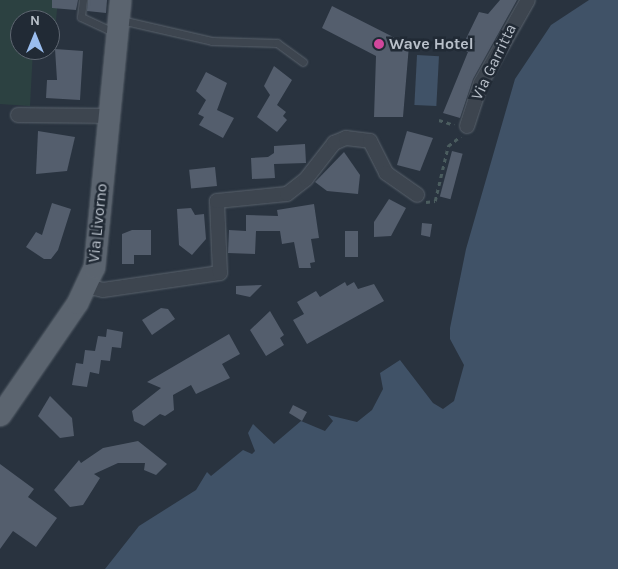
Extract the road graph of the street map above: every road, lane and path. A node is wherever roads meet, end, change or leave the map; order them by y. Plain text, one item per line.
1 (83, 0) edge
2 (528, 0) edge
3 (119, 18) edge
4 (303, 62) dead end
5 (18, 115) dead end
6 (109, 116) junction
7 (464, 127) joint
8 (417, 195) joint
9 (86, 286) junction
10 (0, 416) edge

1 - 3 lane
2 - 7 street, Via Garritta
3 - 4 lane
3 - 6 main road, Via Livorno
5 - 6 street
6 - 9 main road, Via Livorno
7 - 8 path
8 - 9 street
9 - 10 main road, Via Livorno

